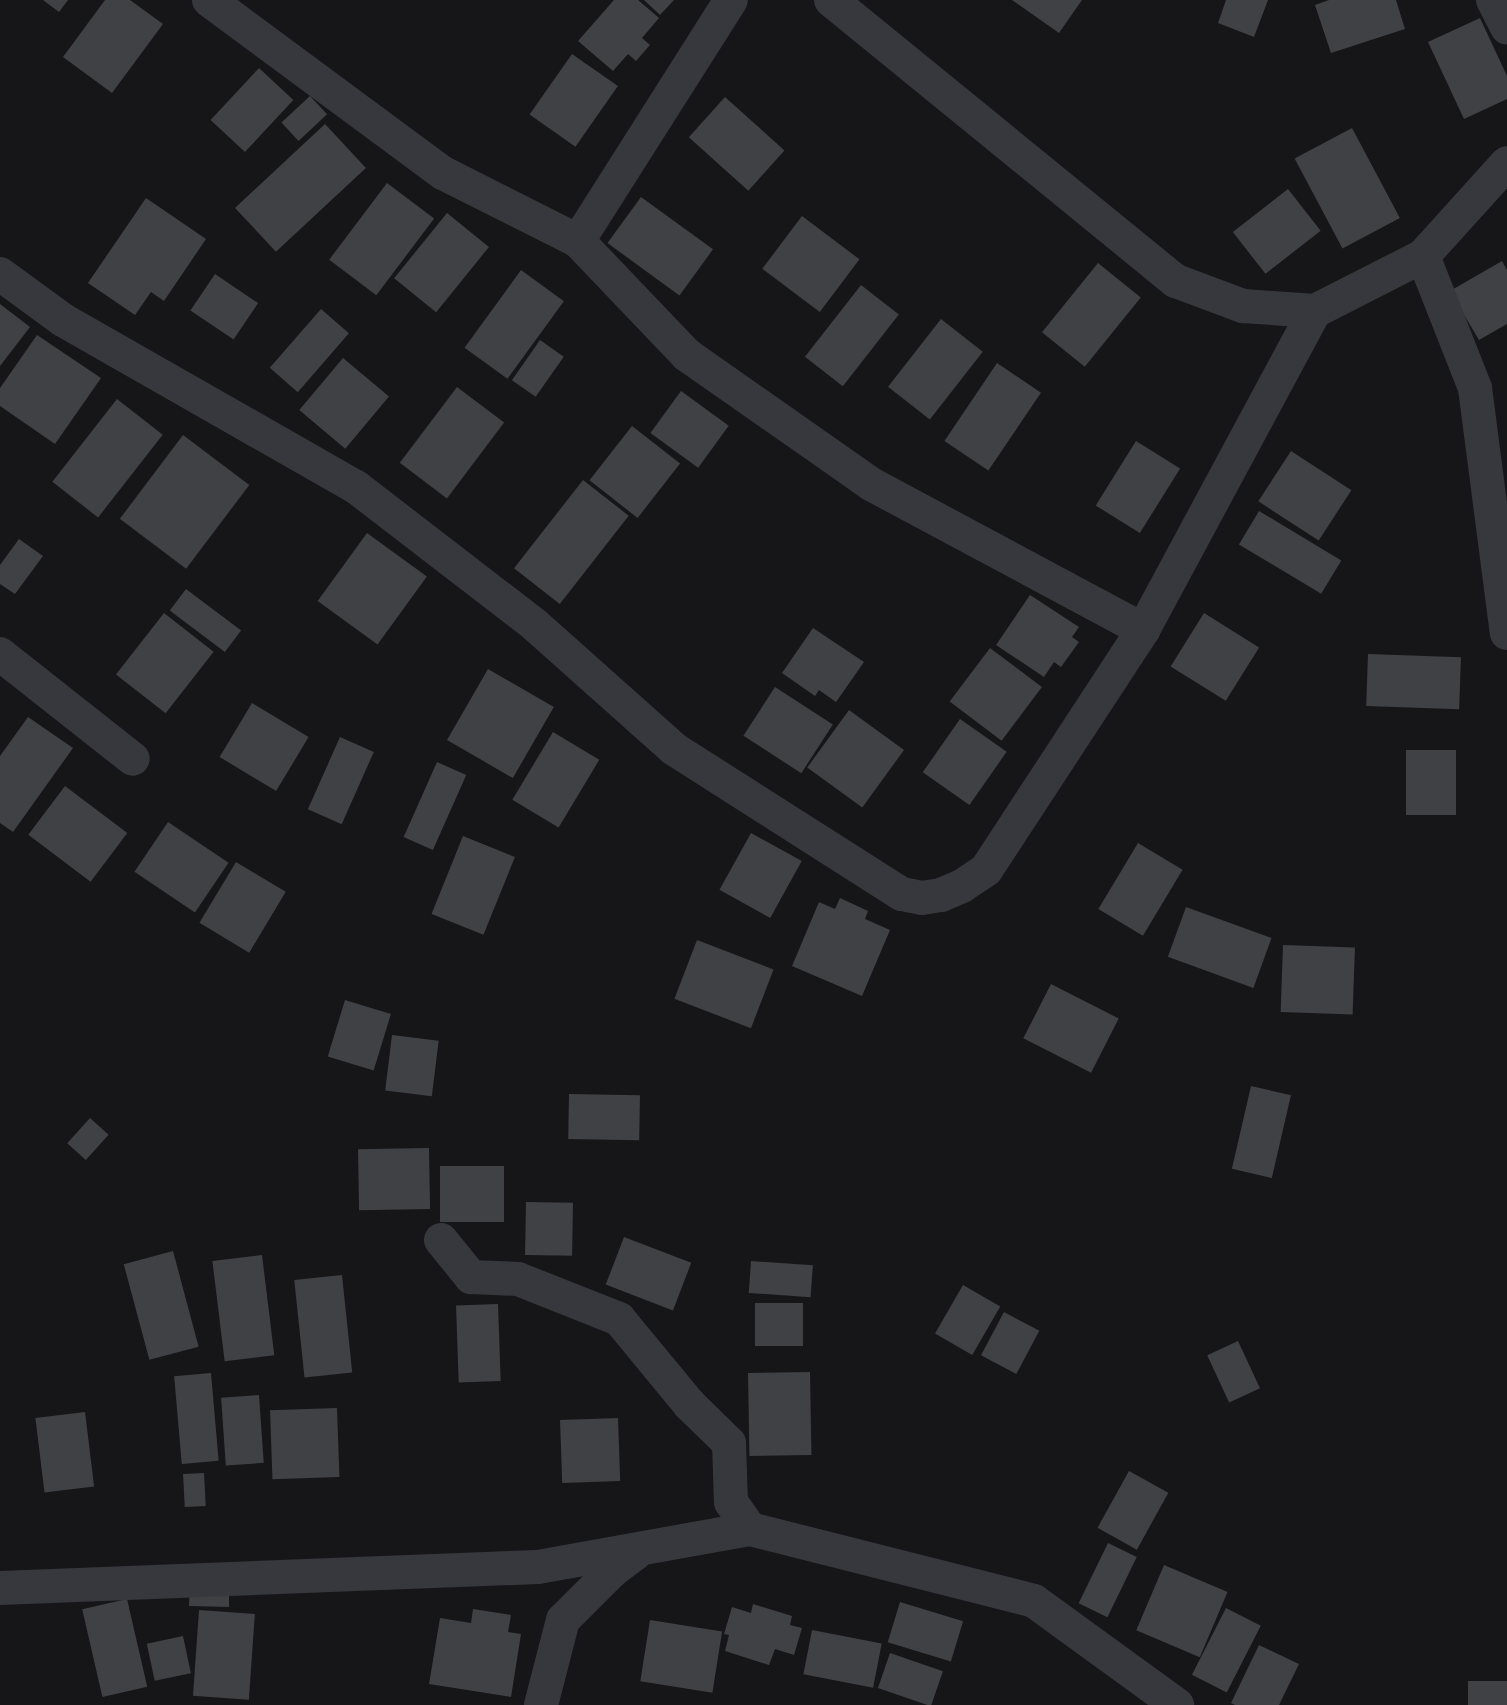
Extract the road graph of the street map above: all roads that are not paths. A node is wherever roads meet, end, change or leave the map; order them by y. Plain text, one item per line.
1 (209, 0) edge
2 (731, 0) edge
3 (831, 0) edge
4 (1493, 0) edge
5 (1507, 28) edge
6 (1507, 163) edge
7 (578, 241) junction
8 (1423, 256) junction
9 (0, 274) edge
10 (1315, 311) junction
11 (1143, 630) junction
12 (1507, 633) edge
13 (0, 654) edge
14 (133, 759) dead end
15 (441, 1240) dead end
16 (750, 1529) junction
17 (638, 1552) junction
18 (538, 1567) junction
19 (0, 1588) edge
20 (563, 1620) junction
21 (541, 1705) edge
22 (1177, 1705) edge

1 - 7 street
2 - 7 street
3 - 10 street
4 - 5 street
6 - 8 street
7 - 11 street
8 - 10 street
8 - 12 street
9 - 11 street
10 - 11 street
13 - 14 street
15 - 16 street
16 - 17 street
16 - 22 street
17 - 18 street
17 - 20 street
18 - 19 street
18 - 20 street
20 - 21 street

